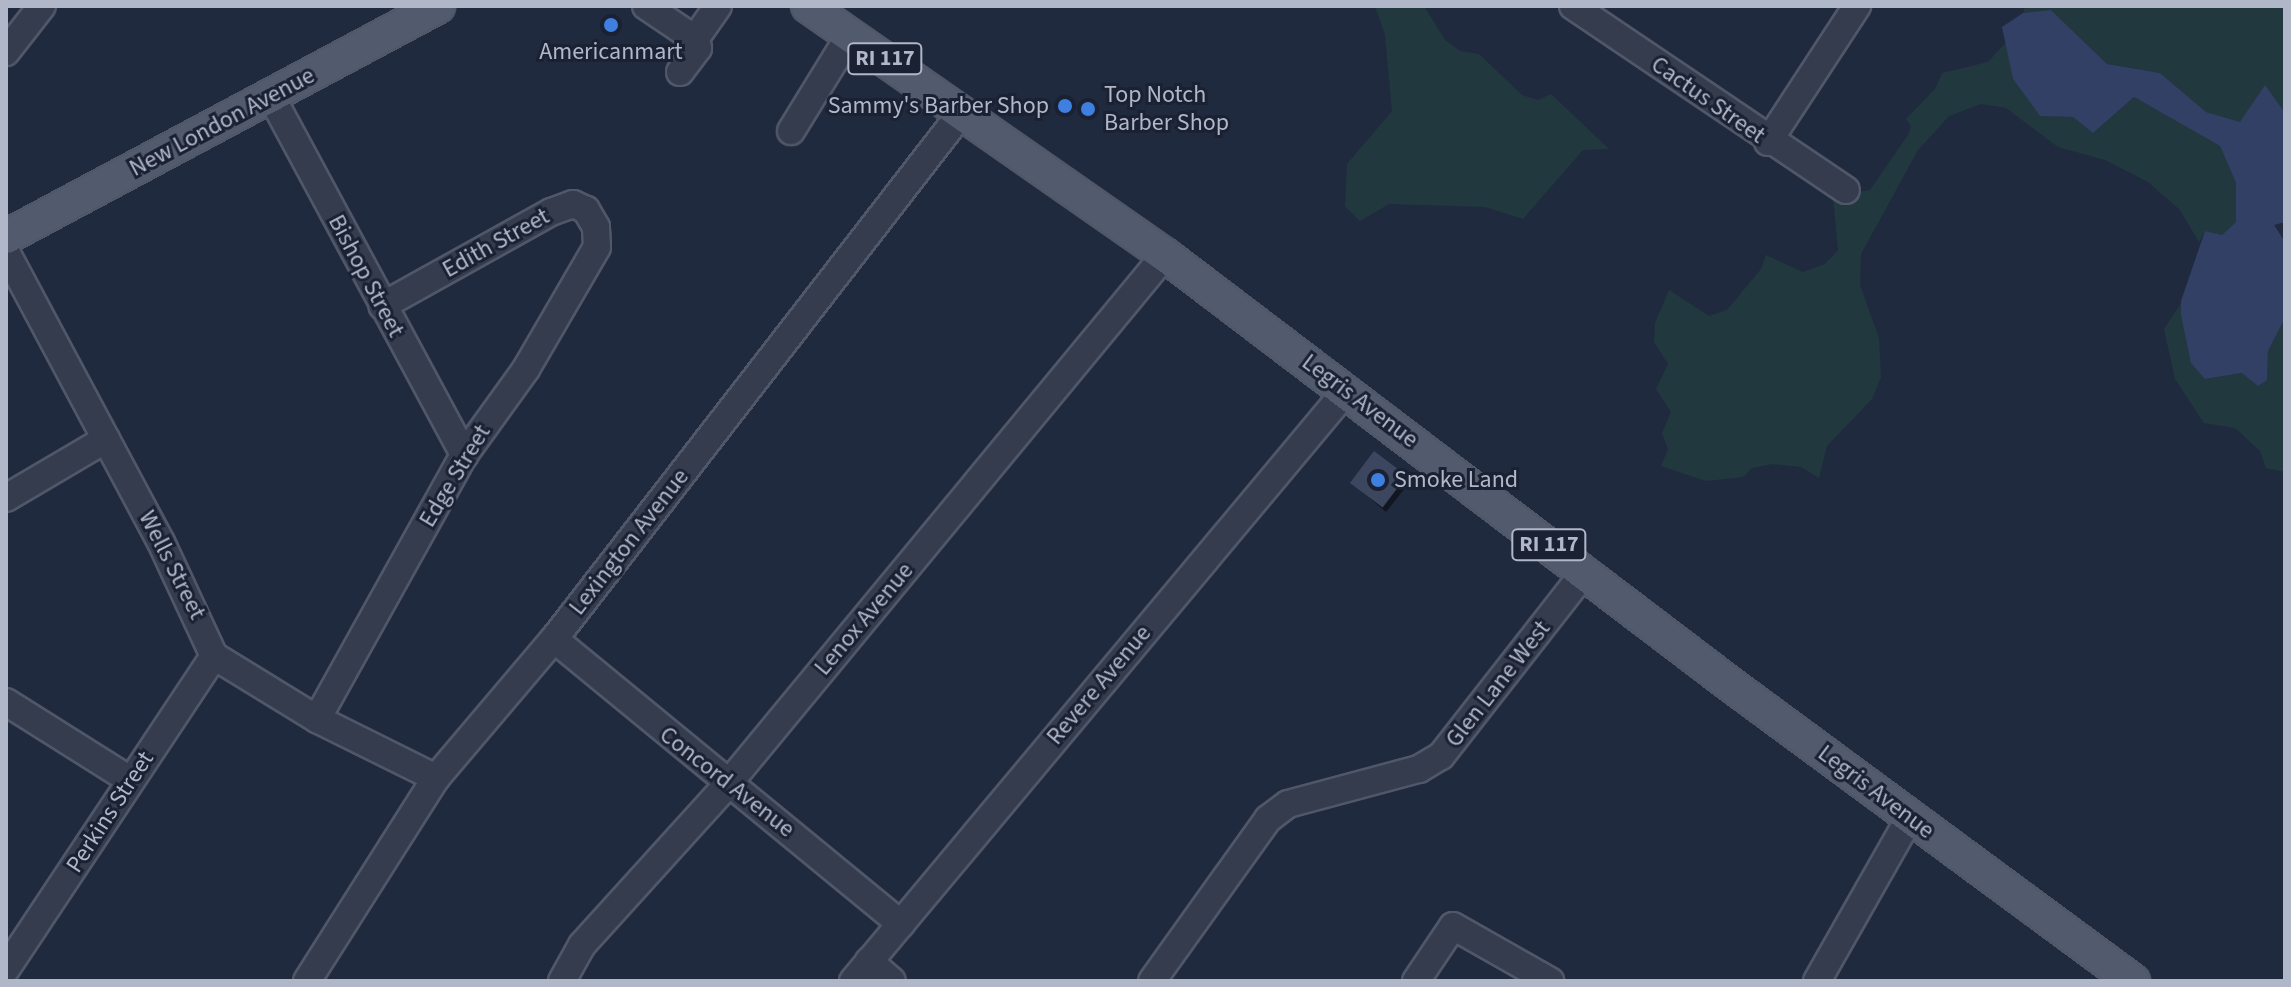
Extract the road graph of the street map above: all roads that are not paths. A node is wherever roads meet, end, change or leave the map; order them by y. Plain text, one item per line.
1 (42, 6) edge
2 (438, 6) edge
3 (718, 6) edge
4 (808, 6) edge
5 (1573, 6) edge
6 (1857, 6) edge
7 (658, 11) edge
8 (1606, 14) edge
9 (850, 35) junction
10 (695, 39) junction
11 (6, 52) edge
12 (680, 72) dead end
13 (271, 96) junction
14 (963, 111) junction
15 (791, 131) dead end
16 (1768, 142) junction
17 (1846, 190) dead end
18 (6, 237) edge
19 (596, 237) joint
20 (6, 252) edge
21 (1165, 255) junction
22 (382, 306) junction
23 (1347, 390) junction
24 (106, 439) junction
25 (464, 455) junction
26 (6, 498) edge
27 (1584, 573) junction
28 (554, 639) junction
29 (214, 656) junction
30 (6, 702) edge
31 (317, 719) junction
32 (436, 778) junction
33 (130, 780) junction
34 (728, 784) junction
35 (1910, 817) junction
36 (901, 924) junction
37 (6, 969) edge
38 (861, 971) edge
39 (2102, 971) edge
40 (307, 981) edge
41 (562, 981) edge
42 (892, 981) edge
43 (1152, 981) edge
44 (1416, 981) edge
45 (1550, 981) edge
46 (1817, 981) edge
47 (2133, 981) edge

1 - 11 street
2 - 13 main road, New London Avenue
3 - 10 street
4 - 9 main road, Legris Avenue / RI 117
5 - 8 street, Cactus Street
6 - 16 street
7 - 10 street
8 - 16 street, Cactus Street
9 - 14 main road, Legris Avenue / RI 117
9 - 15 street
10 - 12 street
13 - 18 main road, New London Avenue
13 - 22 street, Bishop Street
14 - 21 main road, Legris Avenue / RI 117
14 - 28 street, Lexington Avenue
16 - 17 street, Cactus Street
19 - 22 street, Edith Street
19 - 25 street, Edge Street
20 - 24 street, Wells Street
21 - 23 main road, Legris Avenue / RI 117
21 - 34 street, Lenox Avenue
22 - 25 street, Bishop Street
23 - 27 main road, Legris Avenue / RI 117
23 - 36 street, Revere Avenue
24 - 26 street
24 - 29 street, Wells Street
25 - 31 street, Edge Street
27 - 35 main road, Legris Avenue / RI 117
27 - 43 street, Glen Lane West
28 - 32 street, Lexington Avenue
28 - 34 street, Concord Avenue
29 - 31 street
29 - 33 street, Perkins Street
30 - 33 street
31 - 32 street
32 - 40 street, Lexington Avenue
33 - 37 street, Perkins Street
34 - 36 street, Concord Avenue
34 - 41 street, Lenox Avenue
35 - 39 main road, Legris Avenue / RI 117
35 - 46 street
36 - 38 street, Revere Avenue
38 - 42 street
39 - 47 main road, Legris Avenue / RI 117
44 - 45 street

